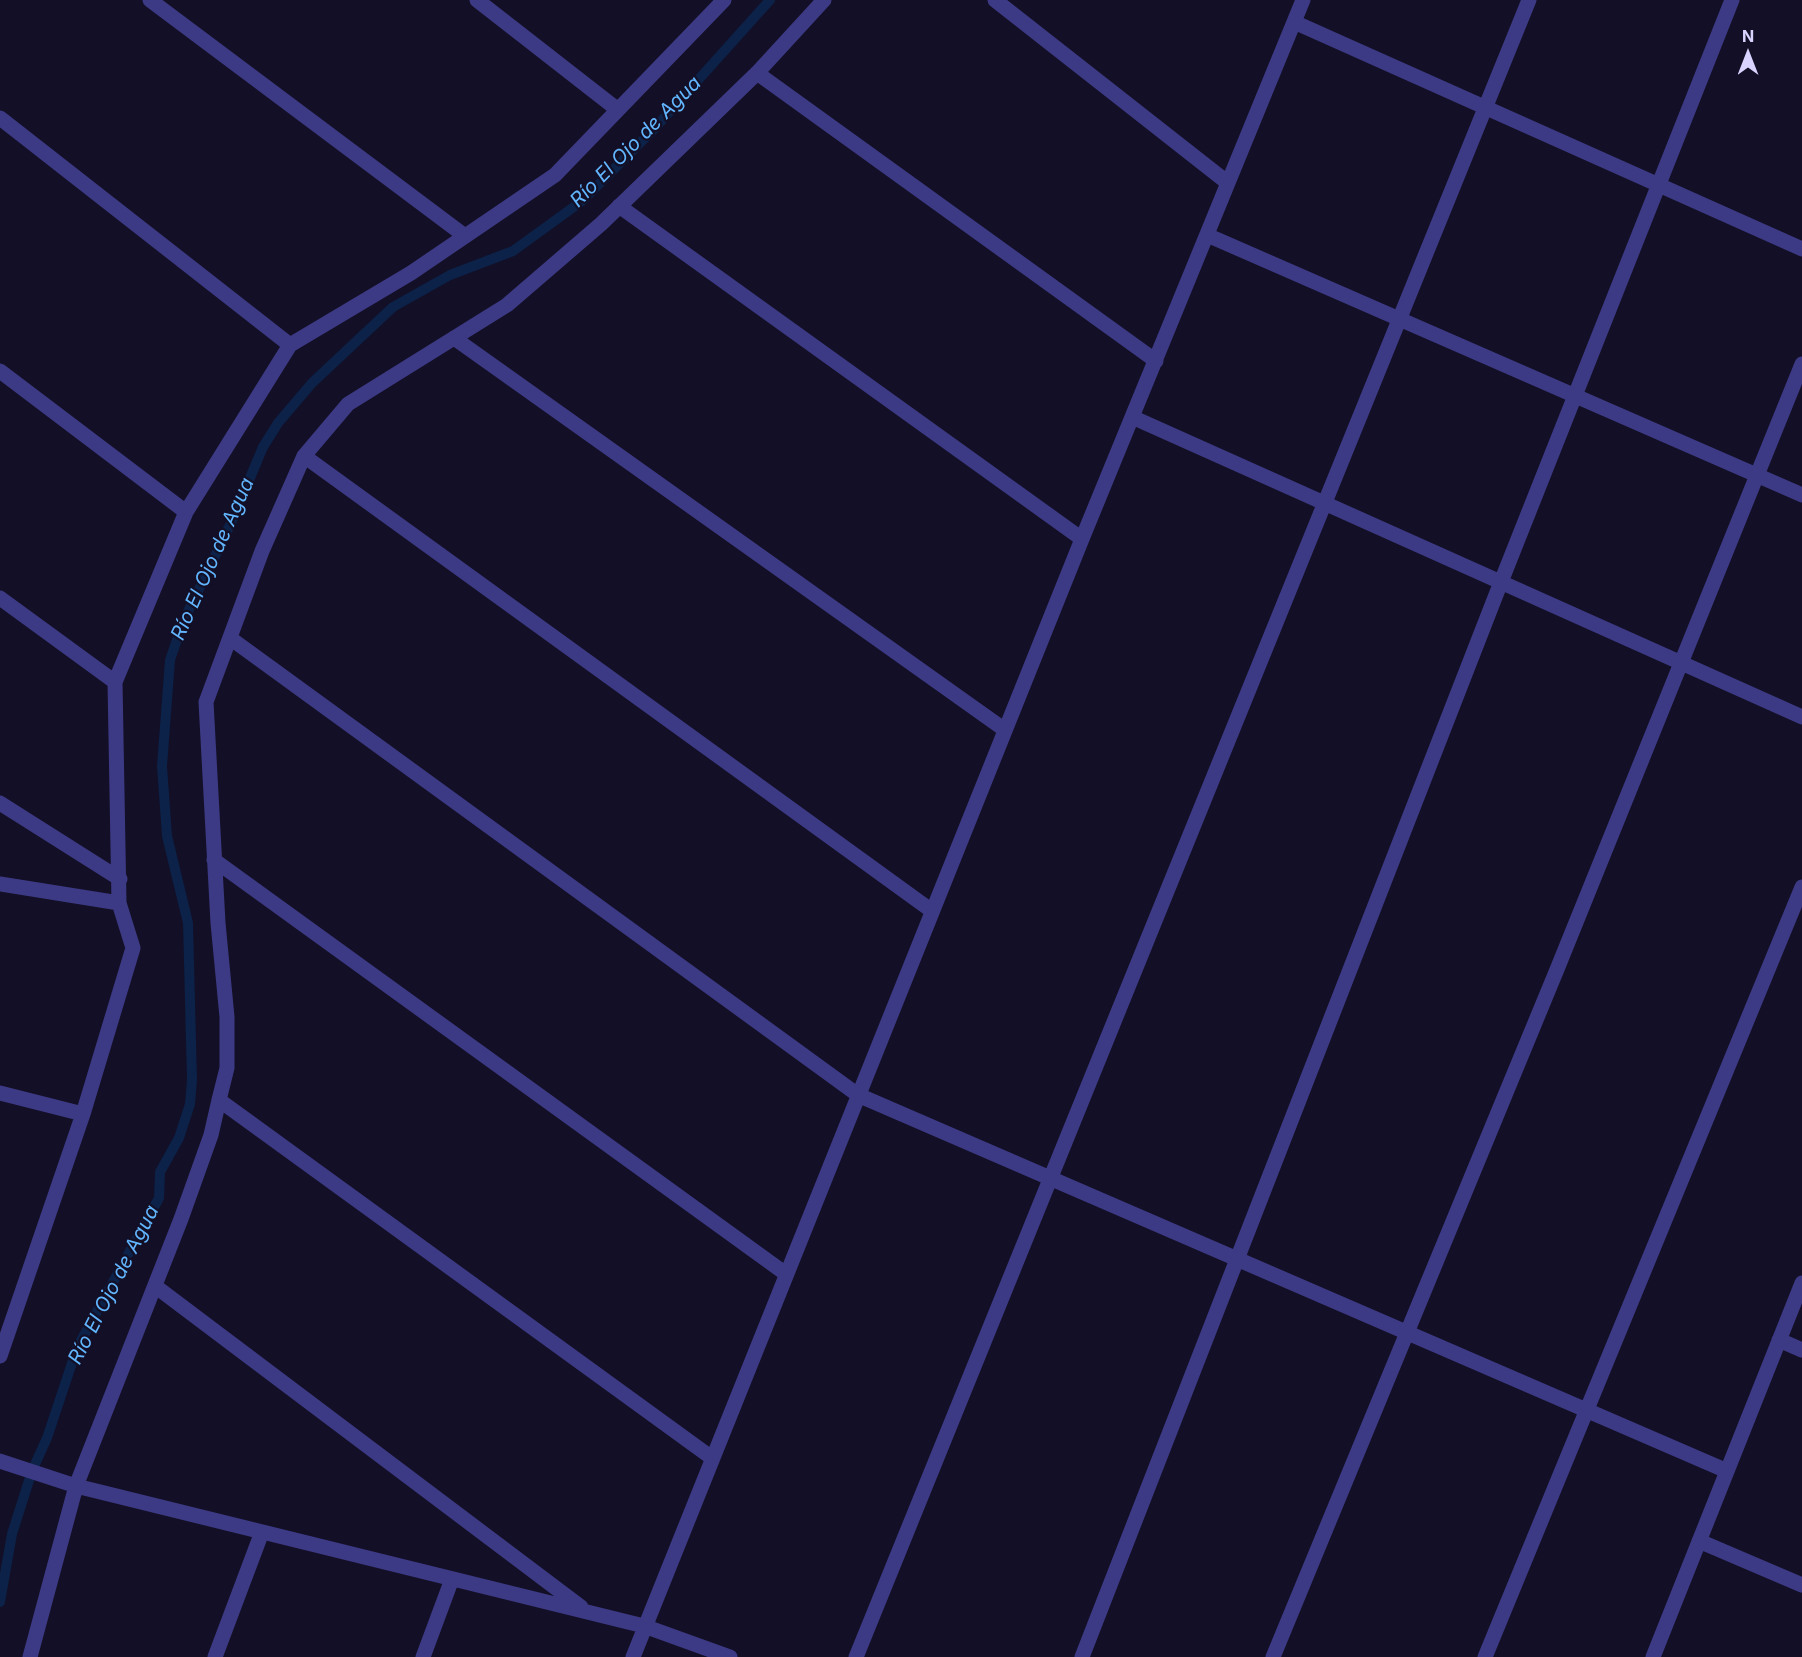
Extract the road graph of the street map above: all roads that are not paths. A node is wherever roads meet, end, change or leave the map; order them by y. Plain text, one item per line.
1 (150, 0) edge
2 (477, 0) edge
3 (724, 0) edge
4 (824, 0) edge
5 (995, 0) edge
6 (1303, 0) edge
7 (1529, 0) edge
8 (1732, 0) edge
9 (1294, 22) junction
10 (757, 73) junction
11 (1486, 107) junction
12 (618, 110) junction
13 (0, 118) edge
14 (1228, 183) junction
15 (1659, 184) junction
16 (619, 206) junction
17 (1207, 235) junction
18 (465, 236) junction
19 (1802, 249) edge
20 (1400, 319) junction
21 (454, 338) junction
22 (290, 345) junction
23 (1155, 361) junction
24 (1802, 364) edge
25 (0, 371) edge
26 (1575, 396) junction
27 (1132, 417) junction
28 (304, 456) junction
29 (1757, 475) junction
30 (1802, 495) edge
31 (1325, 504) junction
32 (186, 512) junction
33 (1082, 539) junction
34 (1501, 582) junction
35 (0, 598) edge
36 (230, 638) junction
37 (1681, 663) junction
38 (115, 682) junction
39 (1802, 717) edge
40 (1005, 730) junction
41 (0, 803) edge
42 (214, 860) junction
43 (120, 879) junction
44 (0, 884) edge
45 (1802, 887) edge
46 (119, 903) junction
47 (932, 911) junction
48 (0, 1093) edge
49 (858, 1095) junction
50 (219, 1100) junction
51 (83, 1114) junction
52 (1050, 1178) junction
53 (1236, 1258) junction
54 (786, 1274) junction
55 (1802, 1283) edge
56 (155, 1286) junction
57 (1407, 1332) junction
58 (1779, 1340) junction
59 (1802, 1350) edge
60 (0, 1356) edge
61 (1587, 1410) junction
62 (712, 1458) junction
63 (0, 1461) edge
64 (1727, 1471) junction
65 (76, 1486) junction
66 (262, 1532) junction
67 (1699, 1541) junction
68 (452, 1579) junction
69 (1802, 1585) edge
70 (586, 1610) junction
71 (644, 1626) junction
72 (30, 1657) edge
73 (215, 1657) edge
74 (423, 1657) edge
75 (633, 1657) edge
76 (730, 1657) edge
77 (855, 1657) edge
78 (1082, 1657) edge
79 (1273, 1657) edge
80 (1485, 1657) edge
81 (1653, 1657) edge

1 - 18 street
2 - 12 street
3 - 12 street
4 - 10 street
5 - 14 street
6 - 9 street
7 - 11 street
8 - 15 street
9 - 11 street
9 - 14 street
10 - 16 street
10 - 23 street
11 - 15 street
11 - 20 street
12 - 18 street
13 - 22 street
14 - 17 street
15 - 19 street
15 - 26 street
16 - 21 street
16 - 33 street
17 - 20 street
17 - 23 street
18 - 22 street
20 - 26 street
20 - 31 street
21 - 28 street
21 - 40 street
22 - 32 street
23 - 27 street
24 - 29 street
25 - 32 street
26 - 29 street
26 - 34 street
27 - 31 street
27 - 33 street
28 - 36 street
28 - 47 street
29 - 30 street
29 - 37 street
31 - 34 street
31 - 52 street
32 - 38 street
33 - 40 street
34 - 37 street
34 - 53 street
35 - 38 street
36 - 42 street
36 - 49 street
37 - 39 street
37 - 57 street
38 - 43 street
40 - 47 street
41 - 43 street
42 - 50 street
42 - 54 street
43 - 46 street
44 - 46 street
45 - 61 street
46 - 51 street
47 - 49 street
48 - 51 street
49 - 52 street
49 - 54 street
50 - 56 street
50 - 62 street
51 - 60 street
52 - 53 street
52 - 77 street
53 - 57 street
53 - 78 street
54 - 62 street
55 - 58 street
56 - 65 street
56 - 70 street
57 - 61 street
57 - 79 street
58 - 59 street
58 - 64 street
61 - 64 street
61 - 80 street
62 - 71 street
63 - 65 street
64 - 67 street
65 - 66 street
65 - 72 street
66 - 68 street
66 - 73 street
67 - 69 street
67 - 81 street
68 - 70 street
68 - 74 street
70 - 71 street
71 - 75 street
71 - 76 street

